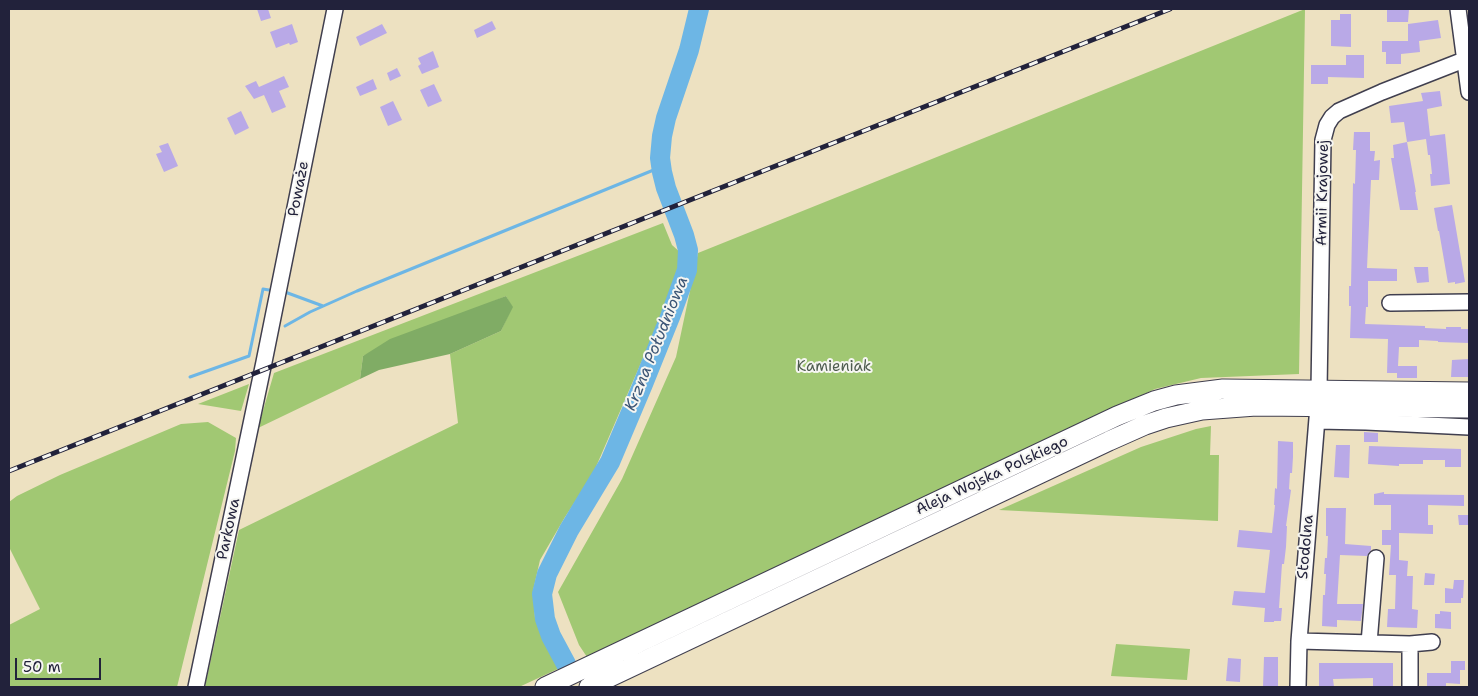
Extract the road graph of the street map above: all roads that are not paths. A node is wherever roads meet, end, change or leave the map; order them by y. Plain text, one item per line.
1 (335, 9) edge
2 (1458, 9) edge
3 (1468, 59) edge
4 (1469, 92) edge
5 (1469, 302) edge
6 (1390, 303) dead end
7 (262, 370) joint
8 (1469, 392) edge
9 (1318, 406) junction
10 (1469, 408) edge
11 (1469, 427) edge
12 (1376, 558) dead end
13 (1299, 641) junction
14 (1432, 642) dead end
15 (1369, 643) junction
16 (1410, 644) junction
17 (196, 687) edge
18 (545, 687) edge
19 (589, 687) edge
20 (1298, 687) edge
21 (1410, 687) edge

1 - 7 street, Poważe
2 - 3 street
3 - 4 street
3 - 9 street, Armii Krajowej
5 - 6 street
7 - 17 street, Parkowa
8 - 9 main road, Aleja Wojska Polskiego
9 - 10 main road, Aleja Wojska Polskiego
9 - 11 street
9 - 13 street, Stodolna
9 - 18 main road, Aleja Wojska Polskiego
9 - 19 main road, Aleja Wojska Polskiego
12 - 15 street
13 - 15 street
13 - 20 street, Stodolna
14 - 16 street
15 - 16 street
16 - 21 street

